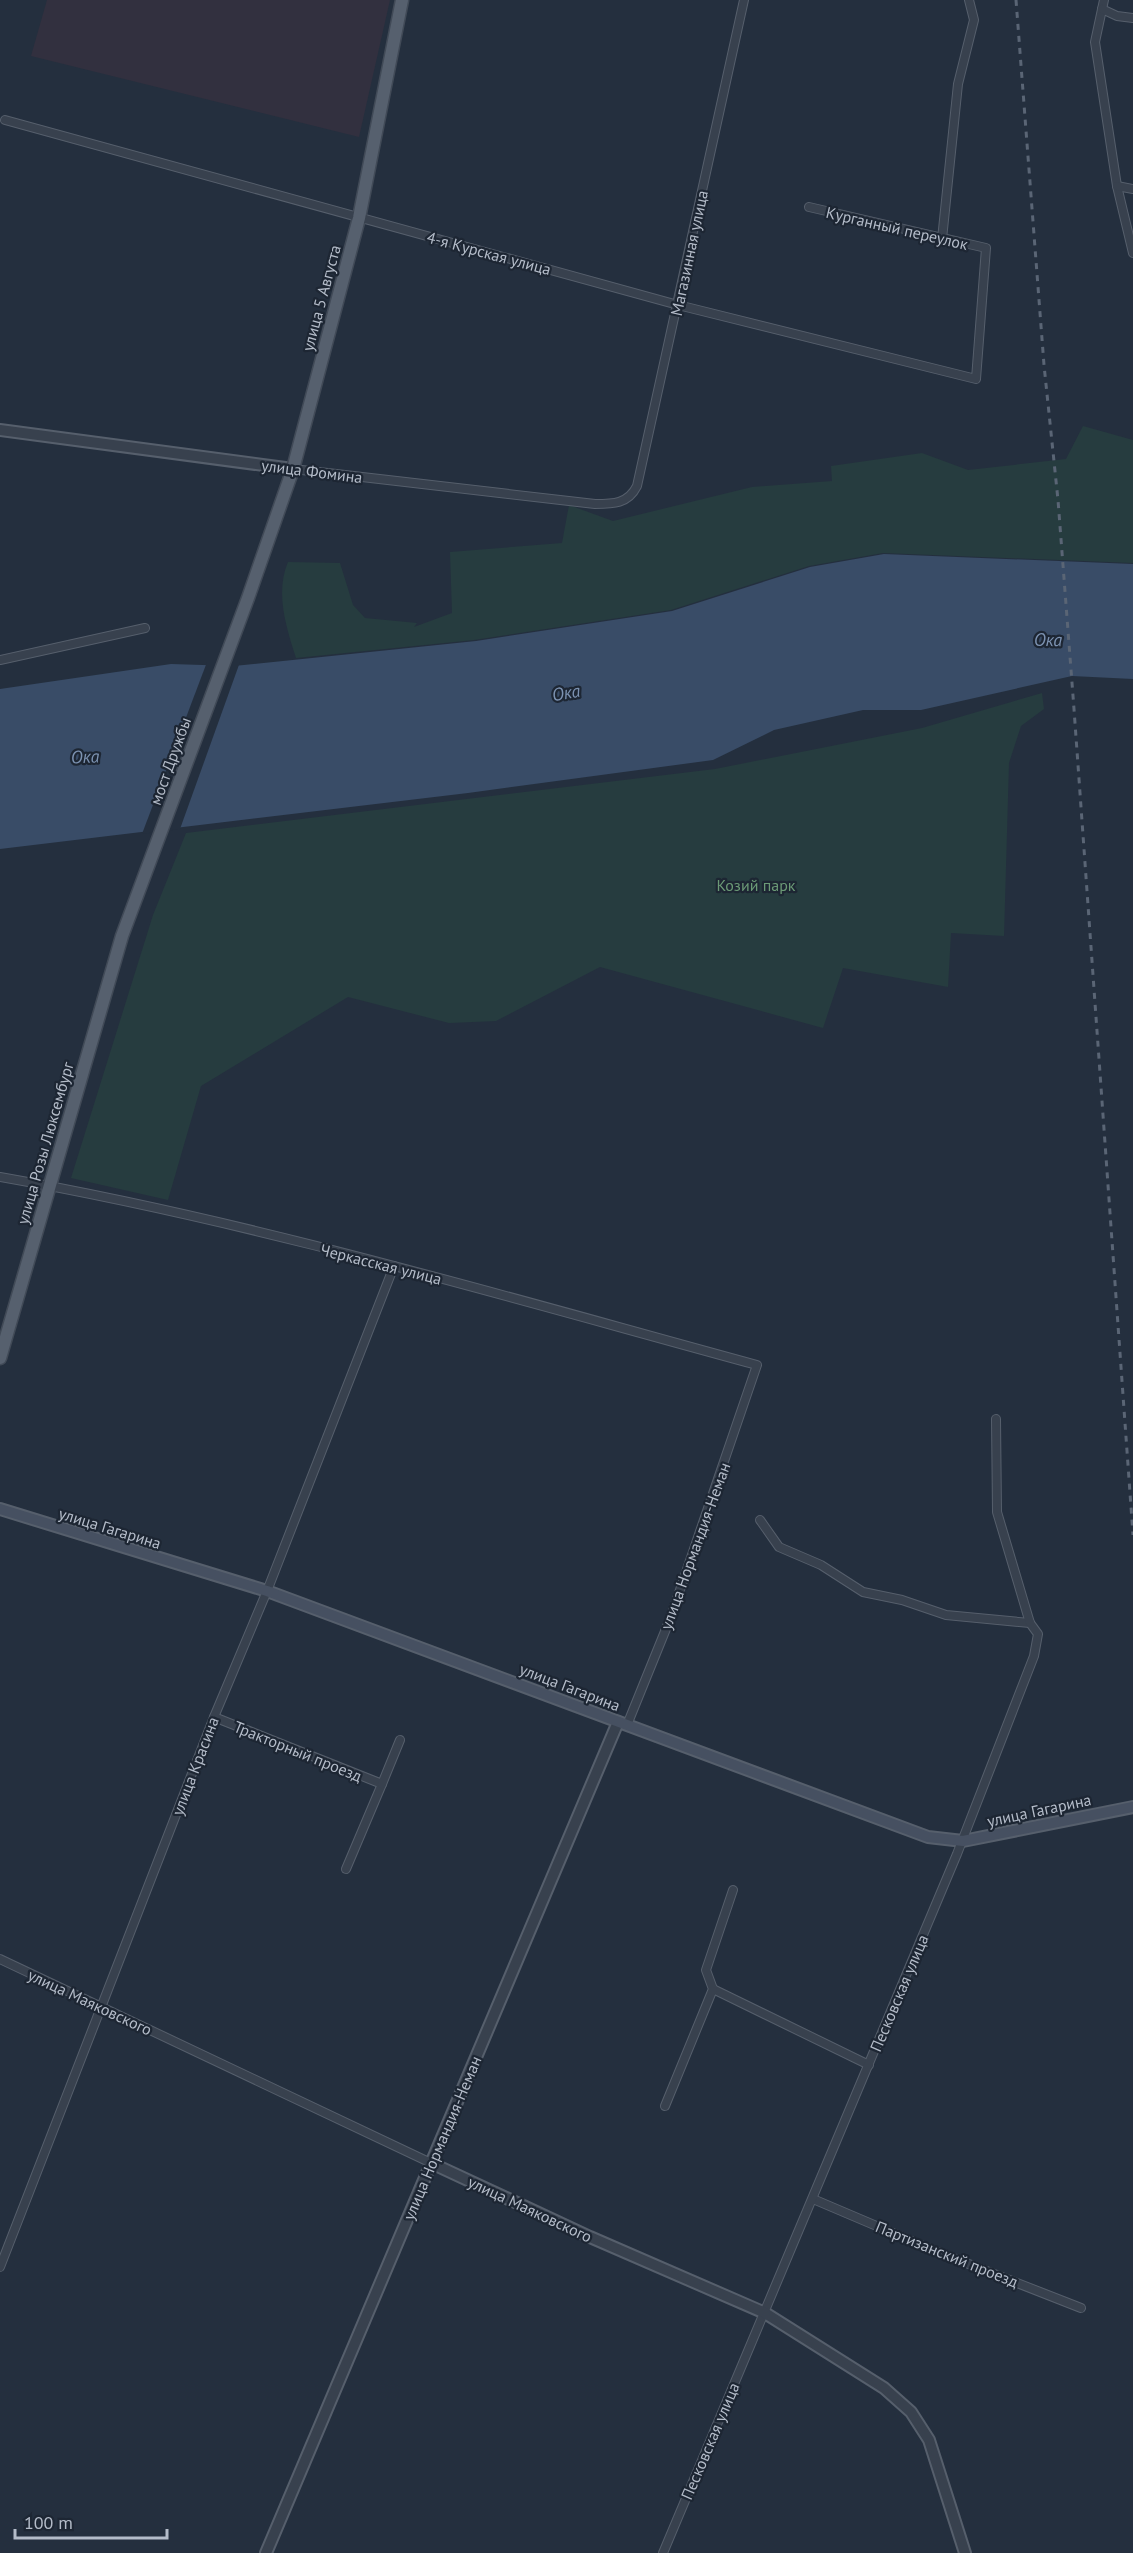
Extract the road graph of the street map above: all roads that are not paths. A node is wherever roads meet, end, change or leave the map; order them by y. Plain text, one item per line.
1 (402, 0) edge
2 (744, 0) edge
3 (969, 0) edge
4 (1103, 4) edge
5 (1133, 18) edge
6 (5, 120) dead end
7 (1117, 186) junction
8 (1133, 189) edge
9 (809, 207) dead end
10 (359, 218) junction
11 (942, 239) junction
12 (1133, 253) edge
13 (678, 305) junction
14 (976, 379) joint
15 (0, 430) edge
16 (293, 469) junction
17 (624, 501) joint
18 (248, 598) joint
19 (144, 628) dead end
20 (0, 660) edge
21 (122, 936) joint
22 (0, 1177) edge
23 (49, 1187) junction
24 (394, 1266) junction
25 (0, 1358) edge
26 (758, 1365) joint
27 (996, 1419) dead end
28 (0, 1509) edge
29 (760, 1520) dead end
30 (267, 1591) junction
31 (1030, 1623) junction
32 (214, 1717) junction
33 (622, 1724) junction
34 (400, 1740) dead end
35 (382, 1784) junction
36 (1133, 1807) edge
37 (963, 1841) junction
38 (346, 1869) dead end
39 (733, 1890) dead end
40 (0, 1959) edge
41 (713, 1989) junction
42 (102, 2007) junction
43 (869, 2064) junction
44 (665, 2106) dead end
45 (431, 2163) junction
46 (813, 2199) junction
47 (0, 2267) edge
48 (1081, 2308) dead end
49 (765, 2313) junction
50 (266, 2553) edge
51 (663, 2553) edge
52 (965, 2553) edge

1 - 10 main road, улица 5 Августа
2 - 13 street, Магазинная улица
3 - 11 street
4 - 5 street
4 - 7 street
6 - 10 street, 4-я Курская улица
7 - 8 street
7 - 12 street
9 - 11 street, Курганный переулок
10 - 13 street, 4-я Курская улица
10 - 16 main road, улица 5 Августа
11 - 14 street, Курганный переулок
13 - 14 street, 4-я Курская улица
13 - 17 street, Магазинная улица
15 - 16 street, улица Фомина
16 - 17 street, улица Фомина
16 - 18 main road, улица 5 Августа
18 - 21 main road, мост Дружбы
19 - 20 street
21 - 23 main road, улица Розы Люксембург
22 - 23 street, Черкасская улица
23 - 24 street, Черкасская улица
23 - 25 main road, улица Розы Люксембург
24 - 26 street, Черкасская улица
24 - 30 street, улица Красина
26 - 33 street, улица Нормандия-Неман
27 - 31 street, Песковская улица
28 - 30 main road, улица Гагарина
29 - 31 street
30 - 32 street, улица Красина
30 - 33 main road, улица Гагарина
31 - 37 street, Песковская улица
32 - 35 street, Тракторный проезд
32 - 42 street, улица Красина
33 - 37 main road, улица Гагарина
33 - 45 street, улица Нормандия-Неман
34 - 35 street, Тракторный проезд
35 - 38 street, Тракторный проезд
36 - 37 main road, улица Гагарина
37 - 43 street, Песковская улица
39 - 41 street
40 - 42 street, улица Маяковского
41 - 43 street
41 - 44 street
42 - 45 street, улица Маяковского
42 - 47 street, улица Красина
43 - 46 street, Песковская улица
45 - 49 street, улица Маяковского
45 - 50 street, улица Нормандия-Неман
46 - 48 street, Партизанский проезд
46 - 49 street, Песковская улица
49 - 51 street, Песковская улица
49 - 52 street, улица Маяковского

